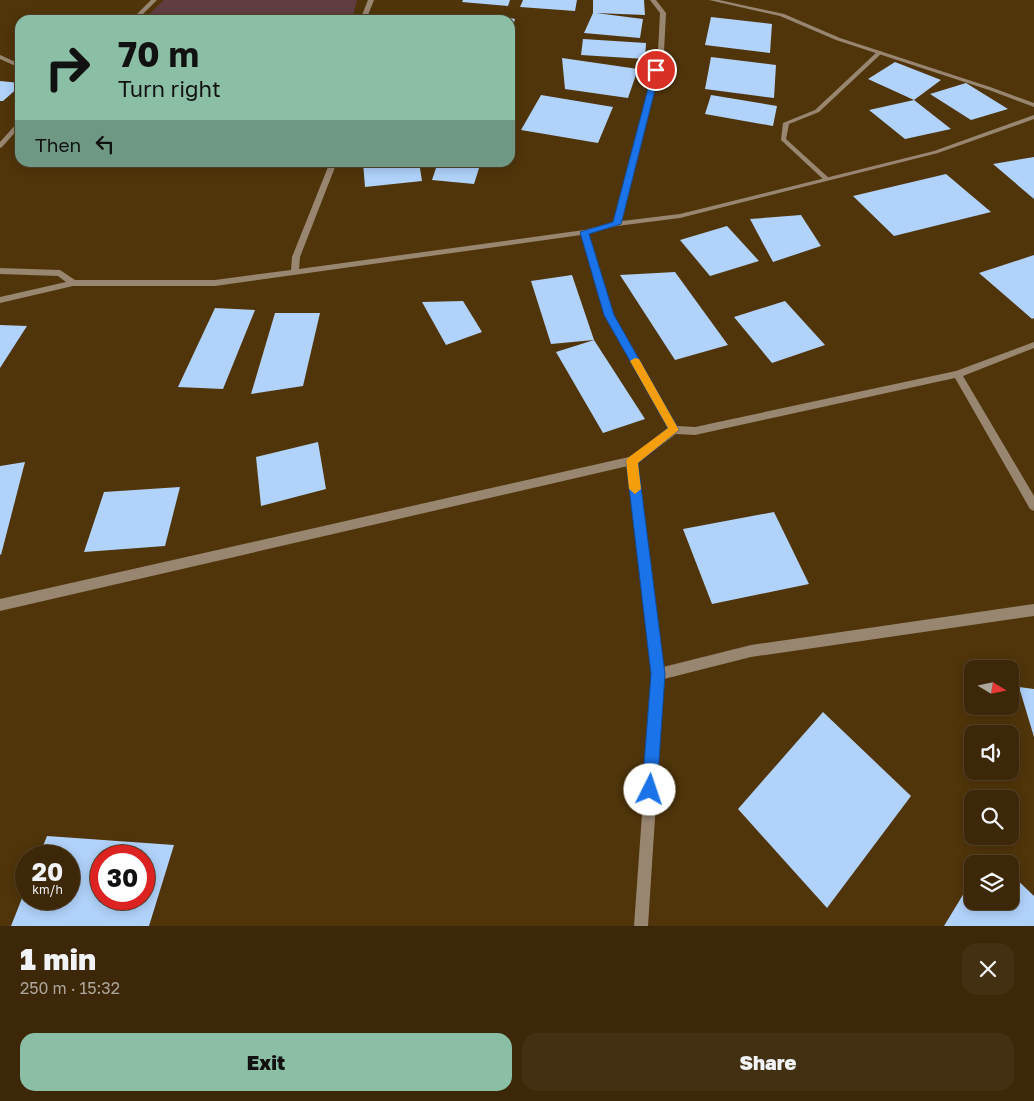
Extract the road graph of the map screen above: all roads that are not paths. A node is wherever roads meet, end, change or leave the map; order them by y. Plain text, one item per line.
1 (154, 0) edge
2 (371, 0) edge
3 (653, 0) edge
4 (712, 0) edge
5 (139, 15) edge
6 (366, 15) edge
7 (880, 52) junction
8 (0, 57) edge
9 (15, 64) edge
10 (1034, 106) edge
11 (1034, 117) edge
12 (15, 128) edge
13 (0, 146) edge
14 (332, 167) edge
15 (826, 179) junction
16 (617, 224) junction
17 (584, 232) junction
18 (0, 270) edge
19 (295, 273) junction
20 (73, 283) junction
21 (0, 300) edge
22 (1034, 345) edge
23 (957, 374) junction
24 (674, 430) junction
25 (632, 461) junction
26 (1034, 506) edge
27 (0, 605) edge
28 (1034, 610) edge
29 (658, 674) junction
30 (641, 926) edge

1 - 5 street
2 - 6 street
3 - 16 street
4 - 7 street
7 - 10 street
7 - 15 street
8 - 9 street
11 - 15 street
12 - 13 street
14 - 19 street
15 - 16 street
16 - 17 street
17 - 19 street
17 - 24 street
18 - 20 street
19 - 20 street
20 - 21 street
22 - 23 street
23 - 24 street
23 - 26 street
24 - 25 street
25 - 27 street
25 - 29 street
28 - 29 street
29 - 30 street

